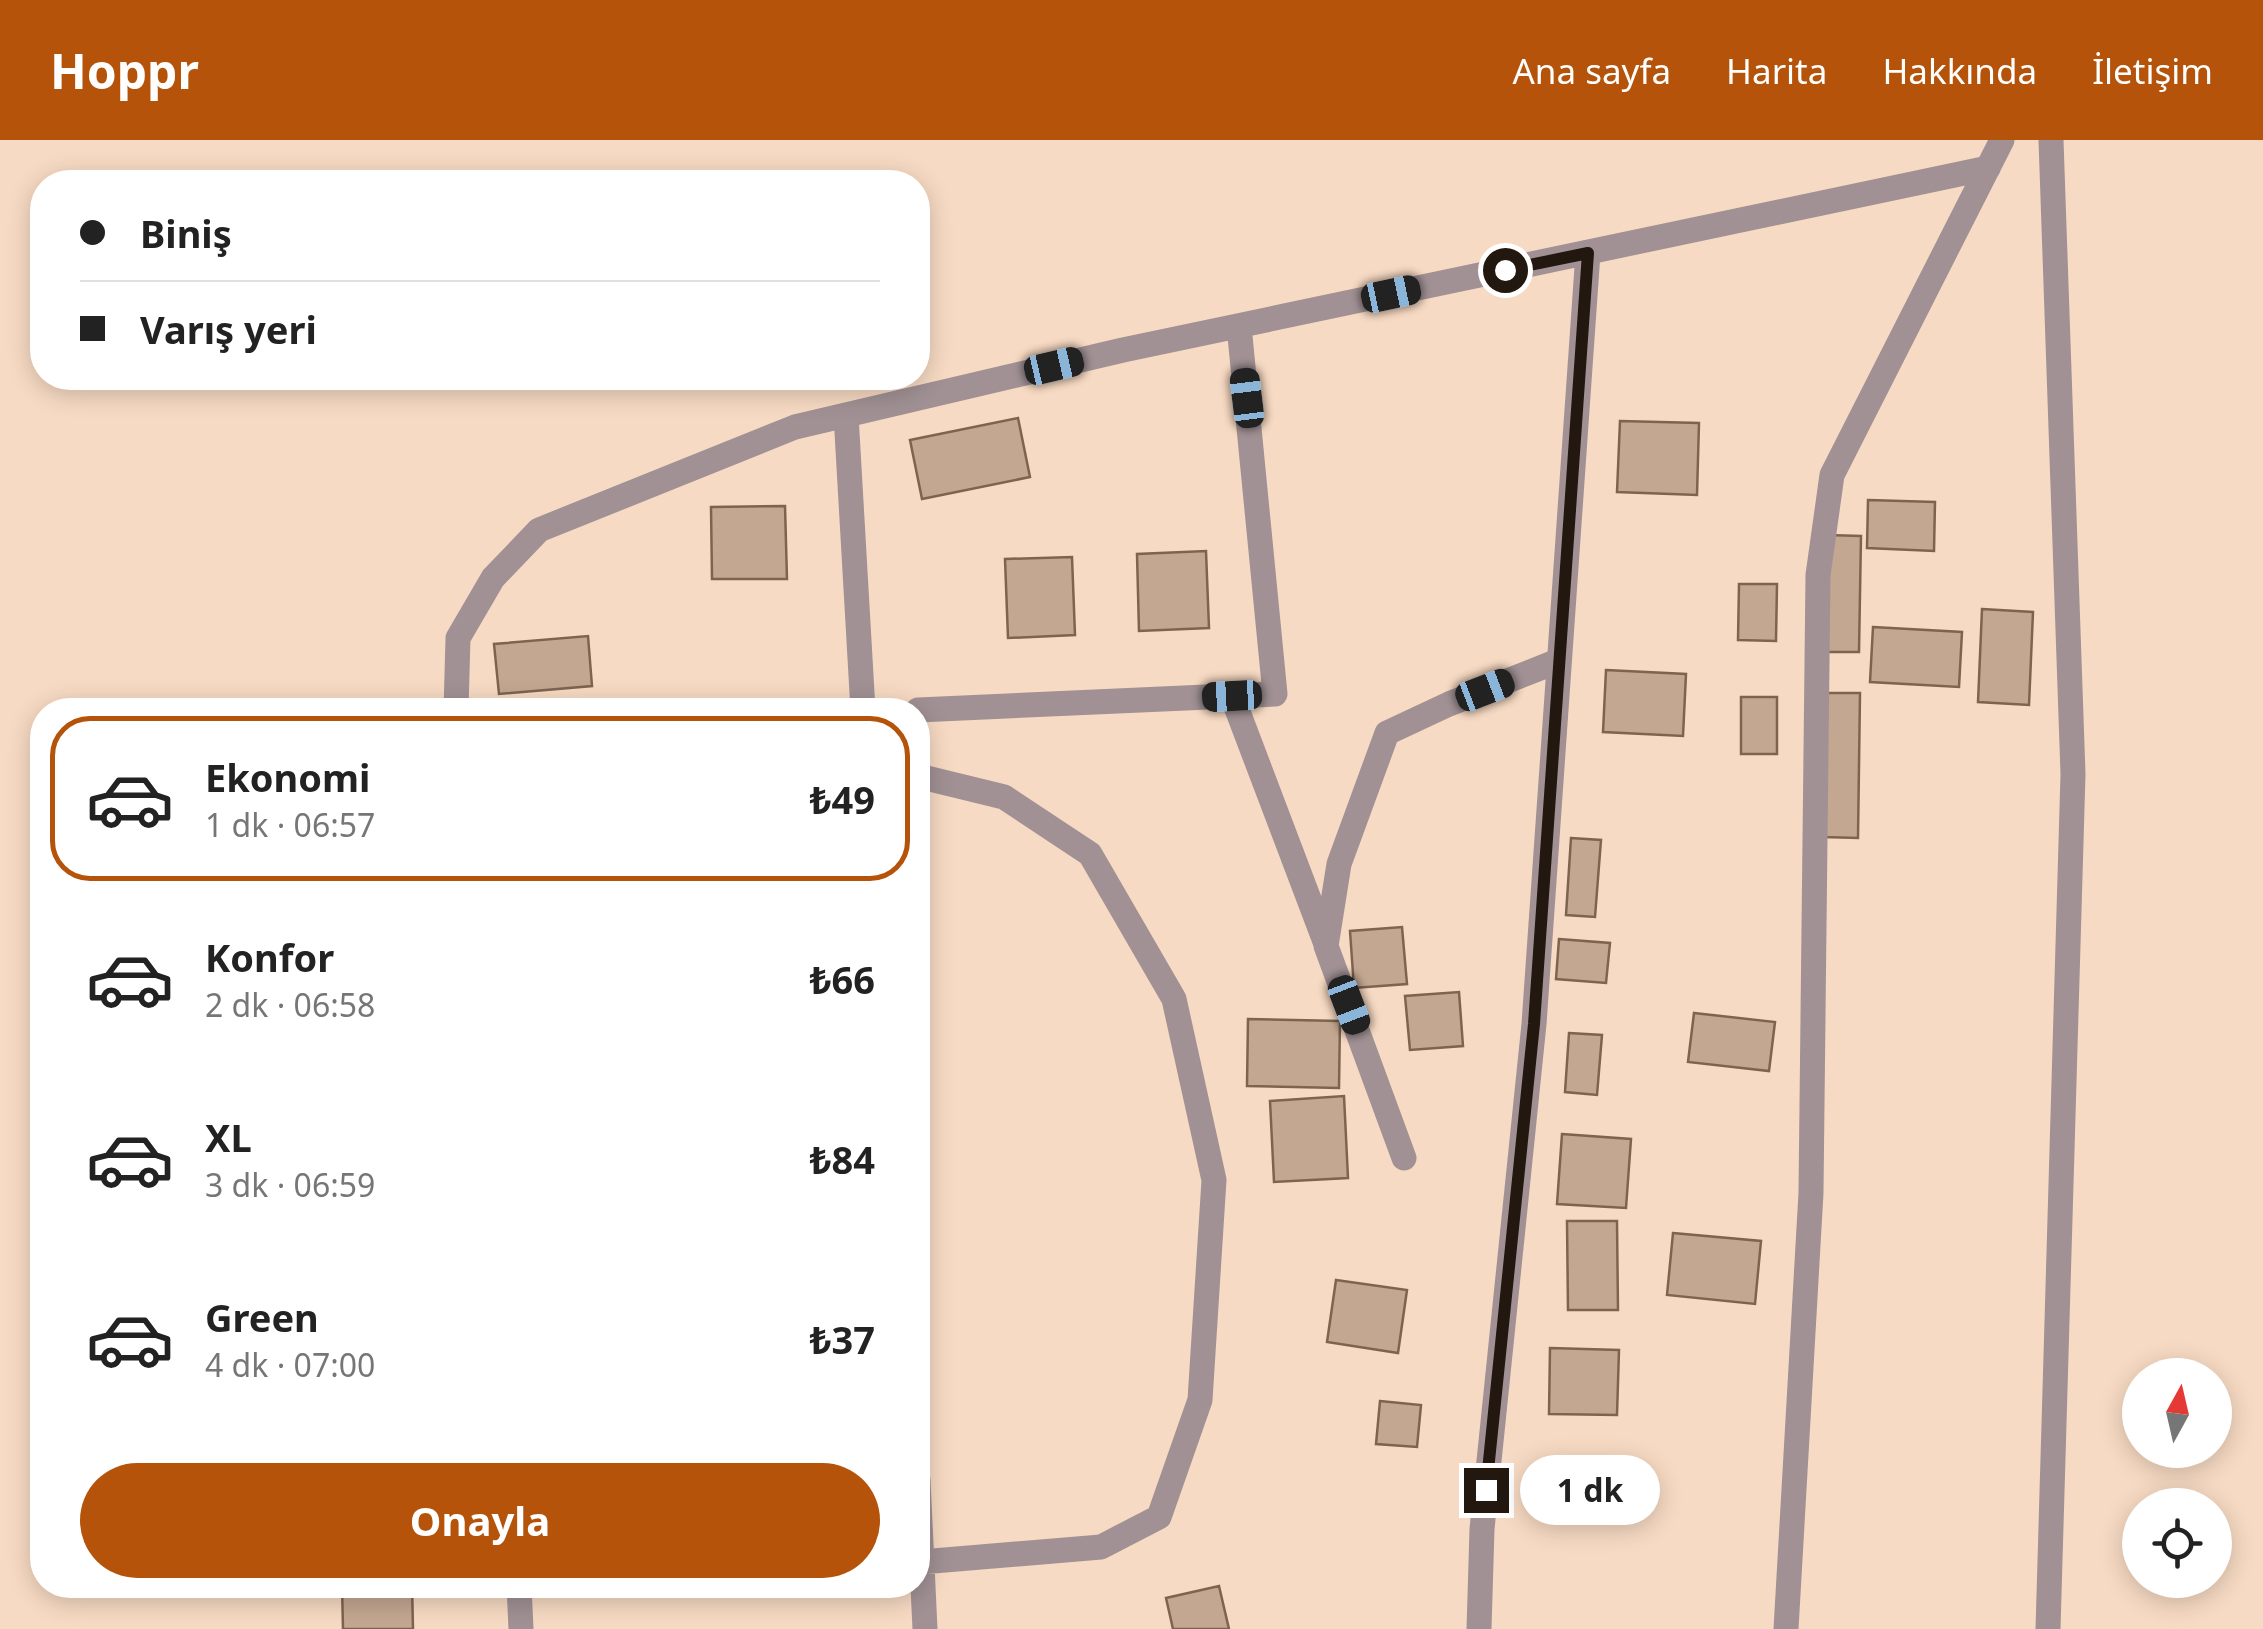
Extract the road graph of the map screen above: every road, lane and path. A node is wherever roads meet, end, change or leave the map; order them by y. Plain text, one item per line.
1 (2002, 140) edge
2 (2050, 140) edge
3 (1988, 168) junction
4 (1588, 253) junction
5 (1239, 326) junction
6 (846, 415) junction
7 (1558, 661) junction
8 (1232, 696) junction
9 (456, 698) edge
10 (861, 698) edge
11 (930, 709) edge
12 (930, 779) edge
13 (1326, 946) junction
14 (1404, 1158) dead end
15 (930, 1561) edge
16 (520, 1598) edge
17 (923, 1598) edge
18 (521, 1629) edge
19 (925, 1629) edge
20 (1479, 1629) edge
21 (1786, 1629) edge
22 (2048, 1629) edge

1 - 3 street
2 - 22 street
3 - 4 street
3 - 21 street
4 - 5 street
4 - 7 street
5 - 6 street
5 - 8 street
6 - 9 street
6 - 10 street
7 - 13 street
7 - 20 street
8 - 11 street
8 - 13 street
12 - 15 street
13 - 14 street
16 - 18 street
17 - 19 street

